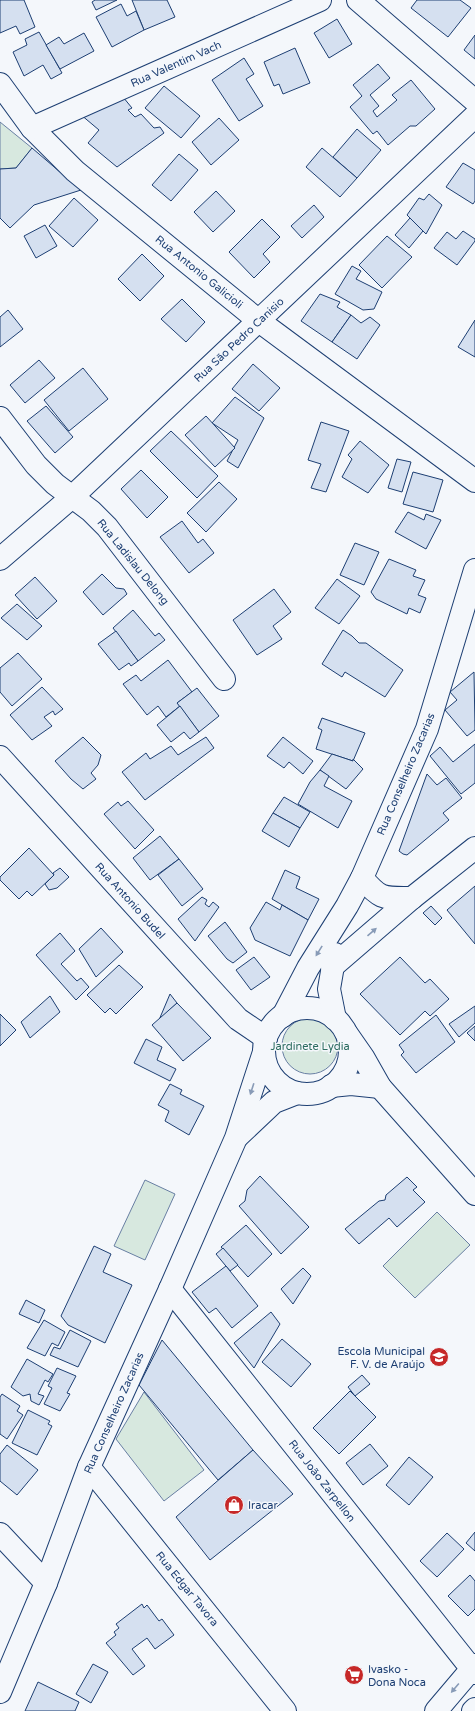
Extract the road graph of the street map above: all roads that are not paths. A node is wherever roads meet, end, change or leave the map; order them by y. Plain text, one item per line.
1 (320, 0) edge
2 (358, 0) edge
3 (0, 84) edge
4 (475, 101) edge
5 (475, 116) edge
6 (32, 128) junction
7 (259, 321) junction
8 (0, 418) edge
9 (475, 482) edge
10 (72, 497) junction
11 (0, 559) edge
12 (475, 570) edge
13 (224, 679) dead end
14 (0, 757) edge
15 (475, 848) edge
16 (362, 878) junction
17 (412, 898) junction
18 (347, 906) junction
19 (332, 967) junction
20 (283, 1016) junction
21 (340, 1024) junction
22 (265, 1045) junction
23 (330, 1086) junction
24 (380, 1087) junction
25 (297, 1093) junction
26 (236, 1138) junction
27 (475, 1194) edge
28 (170, 1289) junction
29 (89, 1467) junction
30 (0, 1534) edge
31 (46, 1583) junction
32 (474, 1669) edge
33 (0, 1692) edge
34 (475, 1709) edge
35 (285, 1711) edge
36 (436, 1711) edge
37 (473, 1711) edge

1 - 6 street, Rua Valentim Vach
2 - 4 street
3 - 6 street, Rua Antonio Galicioli
5 - 7 street, Rua São Pedro Canisio
6 - 7 street, Rua Antonio Galicioli
7 - 9 street, Rua Antonio Galicioli
7 - 10 street, Rua São Pedro Canisio
8 - 10 street, Rua Ladislau Delong
10 - 11 street, Rua São Pedro Canisio
10 - 13 street, Rua Ladislau Delong
12 - 16 street, Rua Conselheiro Zacarias
14 - 22 street, Rua Antonio Budel
15 - 17 street
16 - 17 street
16 - 18 street, Rua Conselheiro Zacarias
19 -> 17 street
18 - 19 street, Rua Conselheiro Zacarias
18 -> 20 street, Rua Conselheiro Zacarias
19 - 21 street, Rua Conselheiro Zacarias
20 - 21 street
20 - 22 street
21 - 23 street
21 - 24 street
22 - 25 street
22 -> 26 street, Rua Conselheiro Zacarias
23 - 24 street
23 - 25 street
24 - 27 street
25 - 26 street, Rua Conselheiro Zacarias
26 - 28 street, Rua Conselheiro Zacarias
28 - 29 street, Rua Conselheiro Zacarias
28 - 32 street, Rua João Zarpellon
29 - 31 street, Rua Conselheiro Zacarias
29 - 35 street, Rua Edgar Tavora
30 - 31 street
31 - 33 street, Rua Conselheiro Zacarias
32 -> 36 street
34 - 37 street

